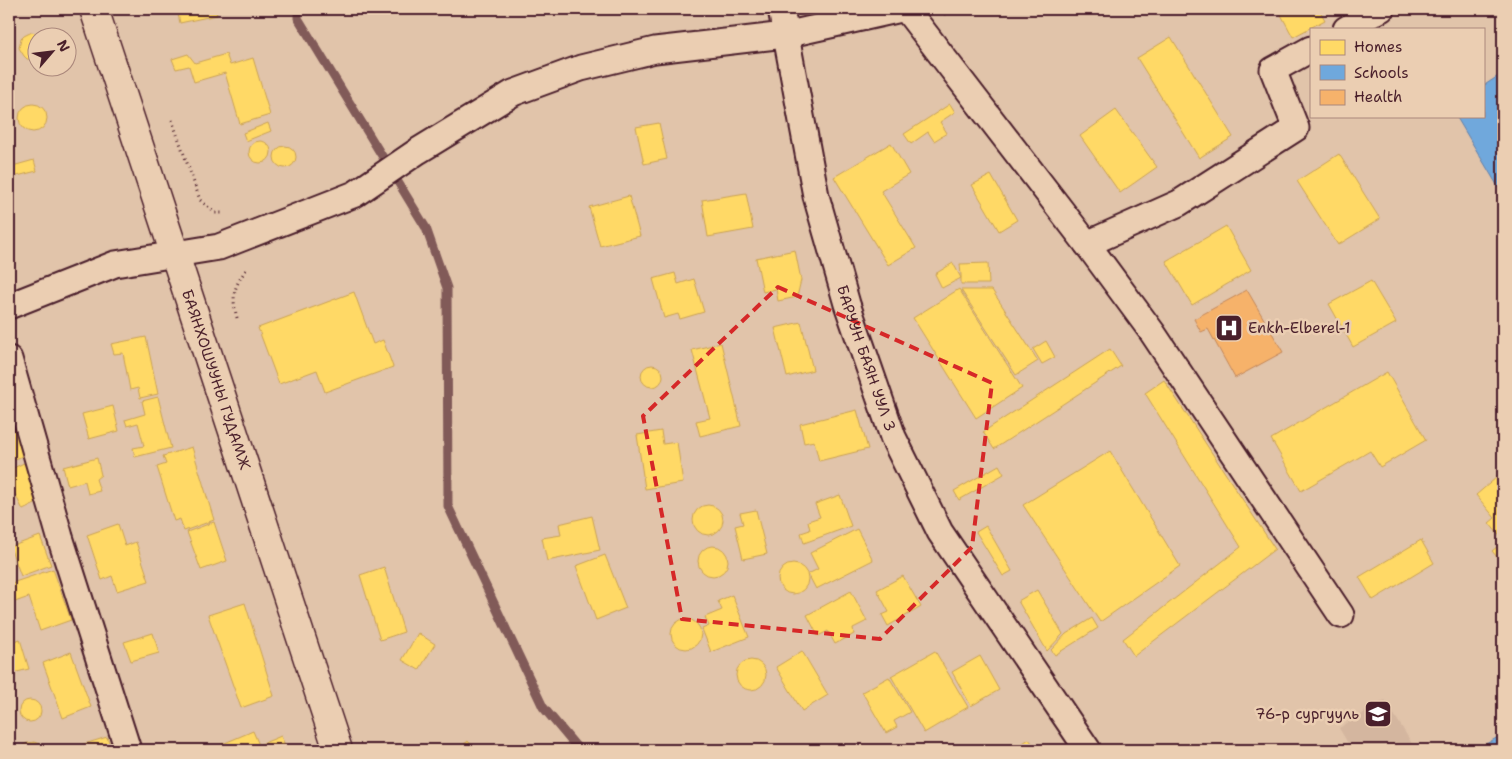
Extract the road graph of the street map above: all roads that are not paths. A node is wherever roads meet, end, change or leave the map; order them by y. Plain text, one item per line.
1 (94, 9) edge
2 (780, 9) edge
3 (1381, 9) edge
4 (909, 14) edge
5 (1348, 28) edge
6 (785, 36) junction
7 (1310, 49) edge
8 (1087, 244) junction
9 (175, 254) junction
10 (9, 306) edge
11 (9, 358) edge
12 (1341, 615) dead end
13 (128, 750) edge
14 (338, 750) edge
15 (1088, 750) edge

1 - 9 main road, БАЯНХОШУУНЫ ГУДАМЖ
2 - 6 street, БАРУУН БАЯН УУЛ 3
3 - 5 street
4 - 6 street
4 - 8 street
6 - 9 street
6 - 15 street, БАРУУН БАЯН УУЛ 3
7 - 8 street
8 - 12 street
9 - 10 street
9 - 14 main road, БАЯНХОШУУНЫ ГУДАМЖ
11 - 13 street

